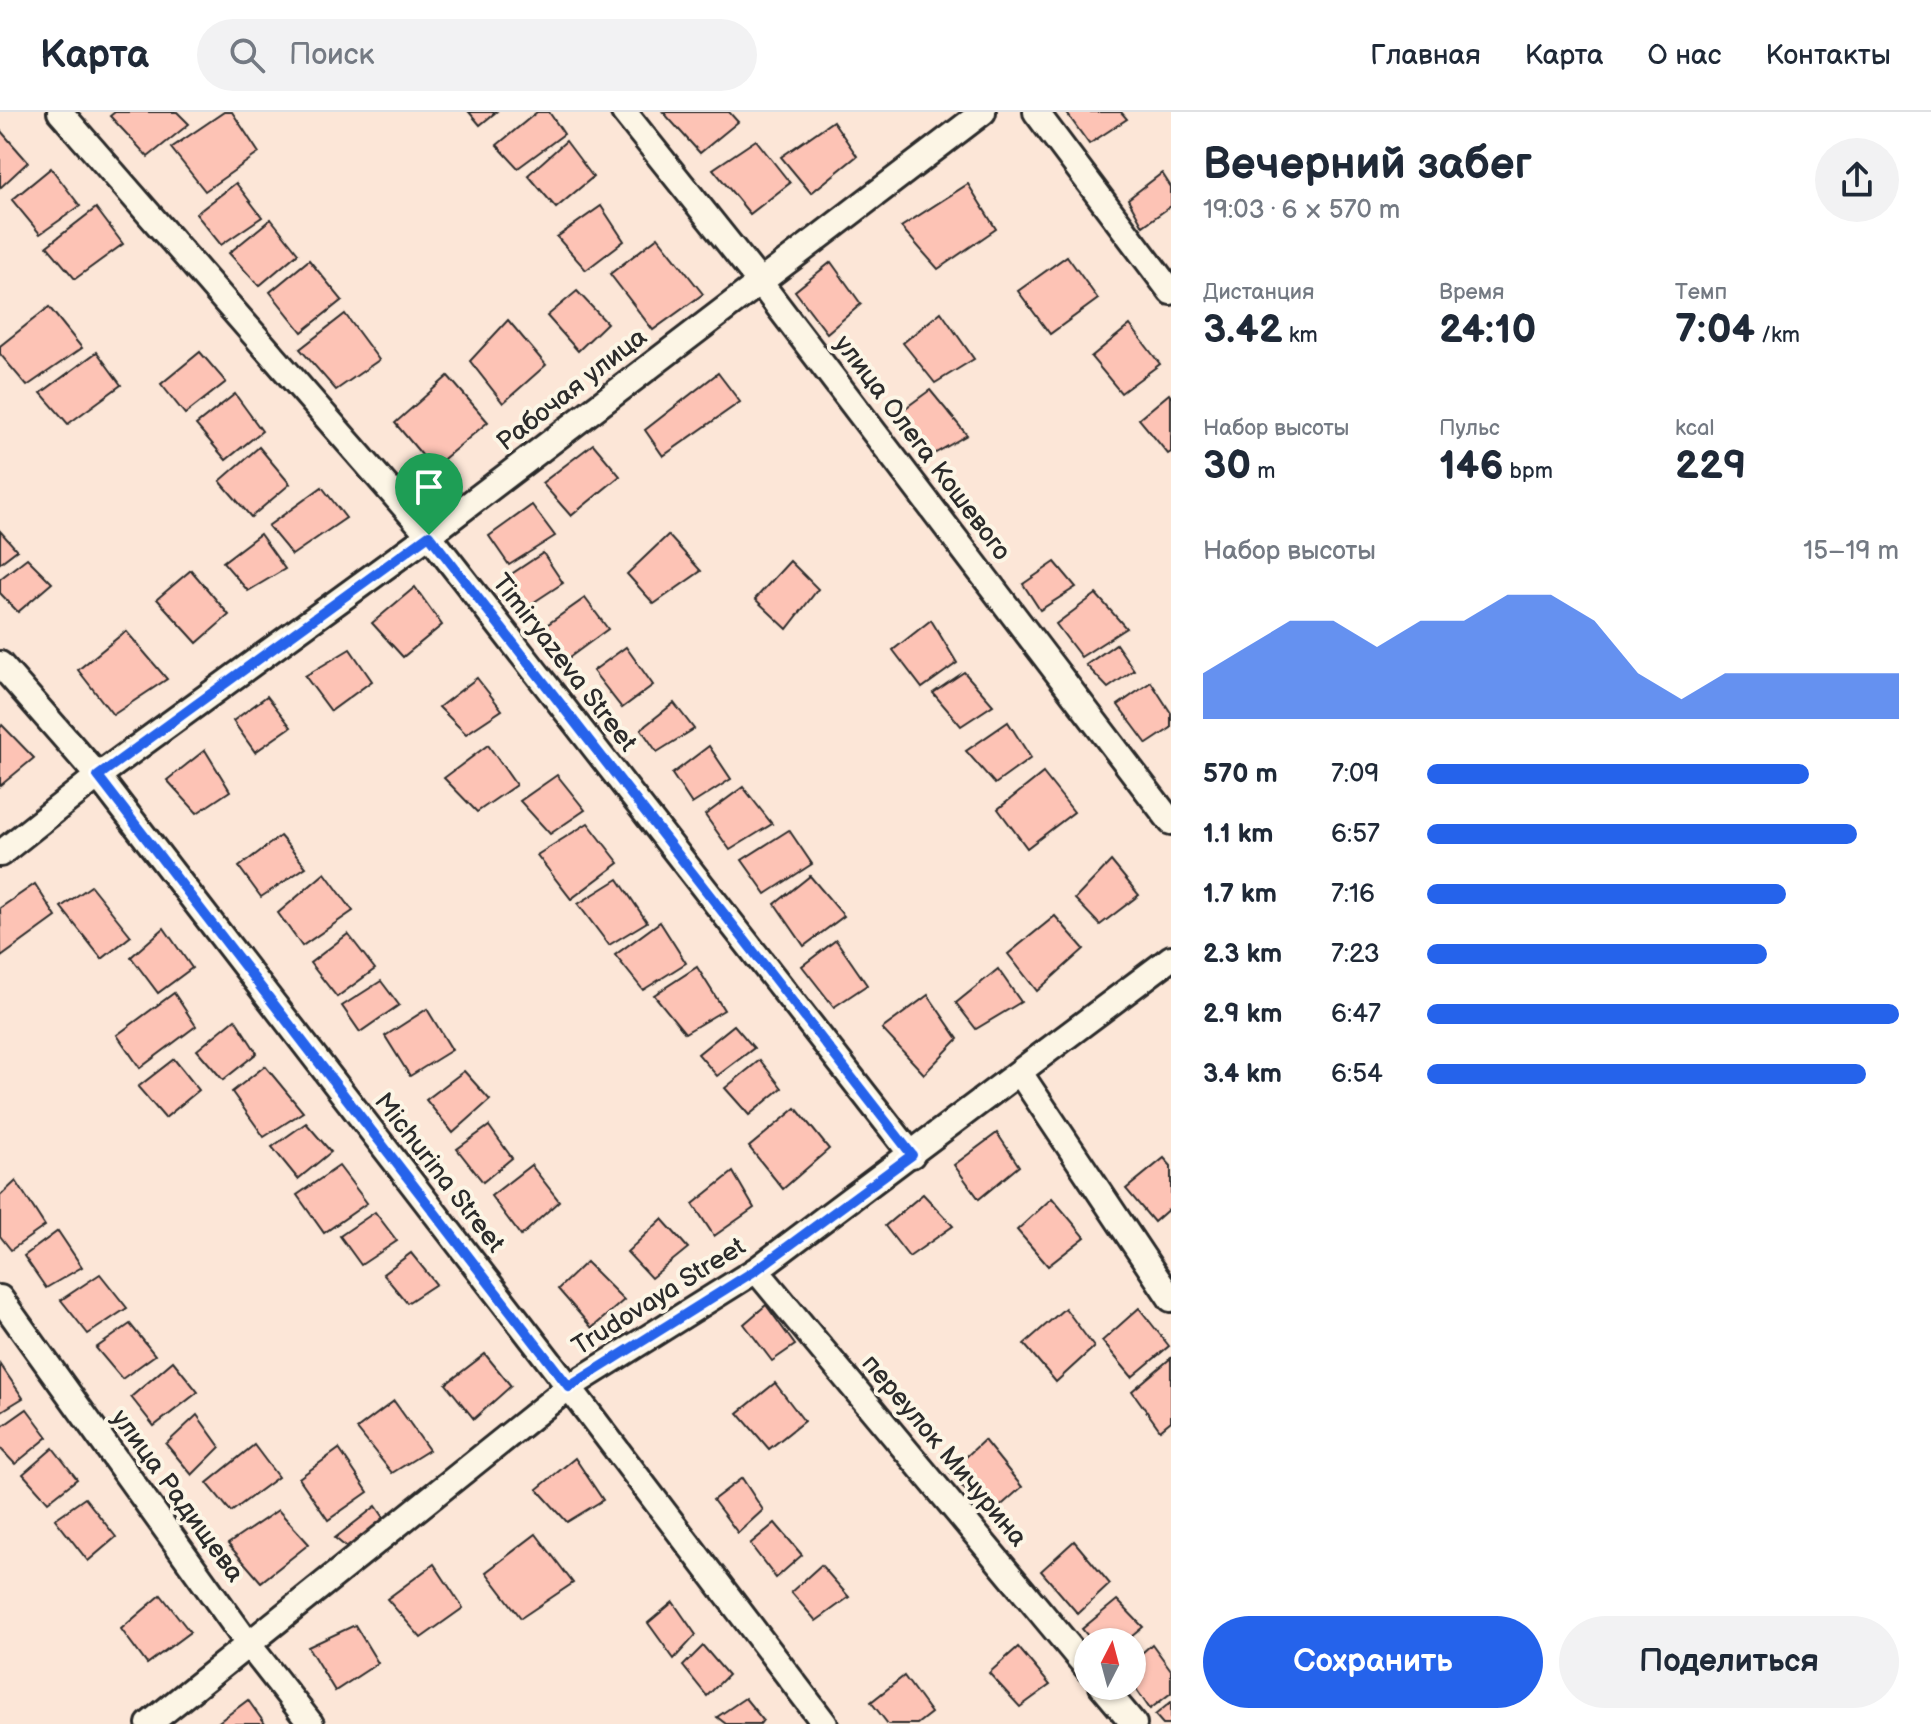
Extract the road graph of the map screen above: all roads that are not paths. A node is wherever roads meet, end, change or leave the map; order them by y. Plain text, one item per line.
1 (60, 112) edge
2 (624, 112) edge
3 (983, 112) edge
4 (1036, 112) edge
5 (759, 281) junction
6 (1171, 292) edge
7 (429, 535) junction
8 (0, 664) edge
9 (98, 776) junction
10 (1171, 822) edge
11 (0, 854) edge
12 (1171, 958) edge
13 (1020, 1073) junction
14 (912, 1155) junction
15 (756, 1270) junction
16 (0, 1298) edge
17 (1171, 1299) edge
18 (569, 1387) junction
19 (249, 1645) junction
20 (1074, 1652) edge
21 (1114, 1700) edge
22 (149, 1724) edge
23 (311, 1724) edge
24 (825, 1724) edge
25 (1134, 1724) edge

1 - 7 street, Timiryazeva Street
2 - 5 street, улица Олега Кошевого
3 - 5 street, Рабочая улица
4 - 6 street
5 - 7 street, Рабочая улица
5 - 10 street, улица Олега Кошевого
7 - 9 street, Рабочая улица
7 - 14 street, Timiryazeva Street
8 - 9 street, Michurina Street
9 - 11 street, Рабочая улица
9 - 18 street, Michurina Street
12 - 13 street, Trudovaya Street
13 - 14 street, Trudovaya Street
13 - 17 street
14 - 15 street, Trudovaya Street
15 - 18 street, Trudovaya Street
15 - 20 street, переулок Мичурина
16 - 19 street, улица Радищева
18 - 19 street, Trudovaya Street
18 - 24 street, Michurina Street
19 - 22 street, Trudovaya Street
19 - 23 street, улица Радищева
21 - 25 street

